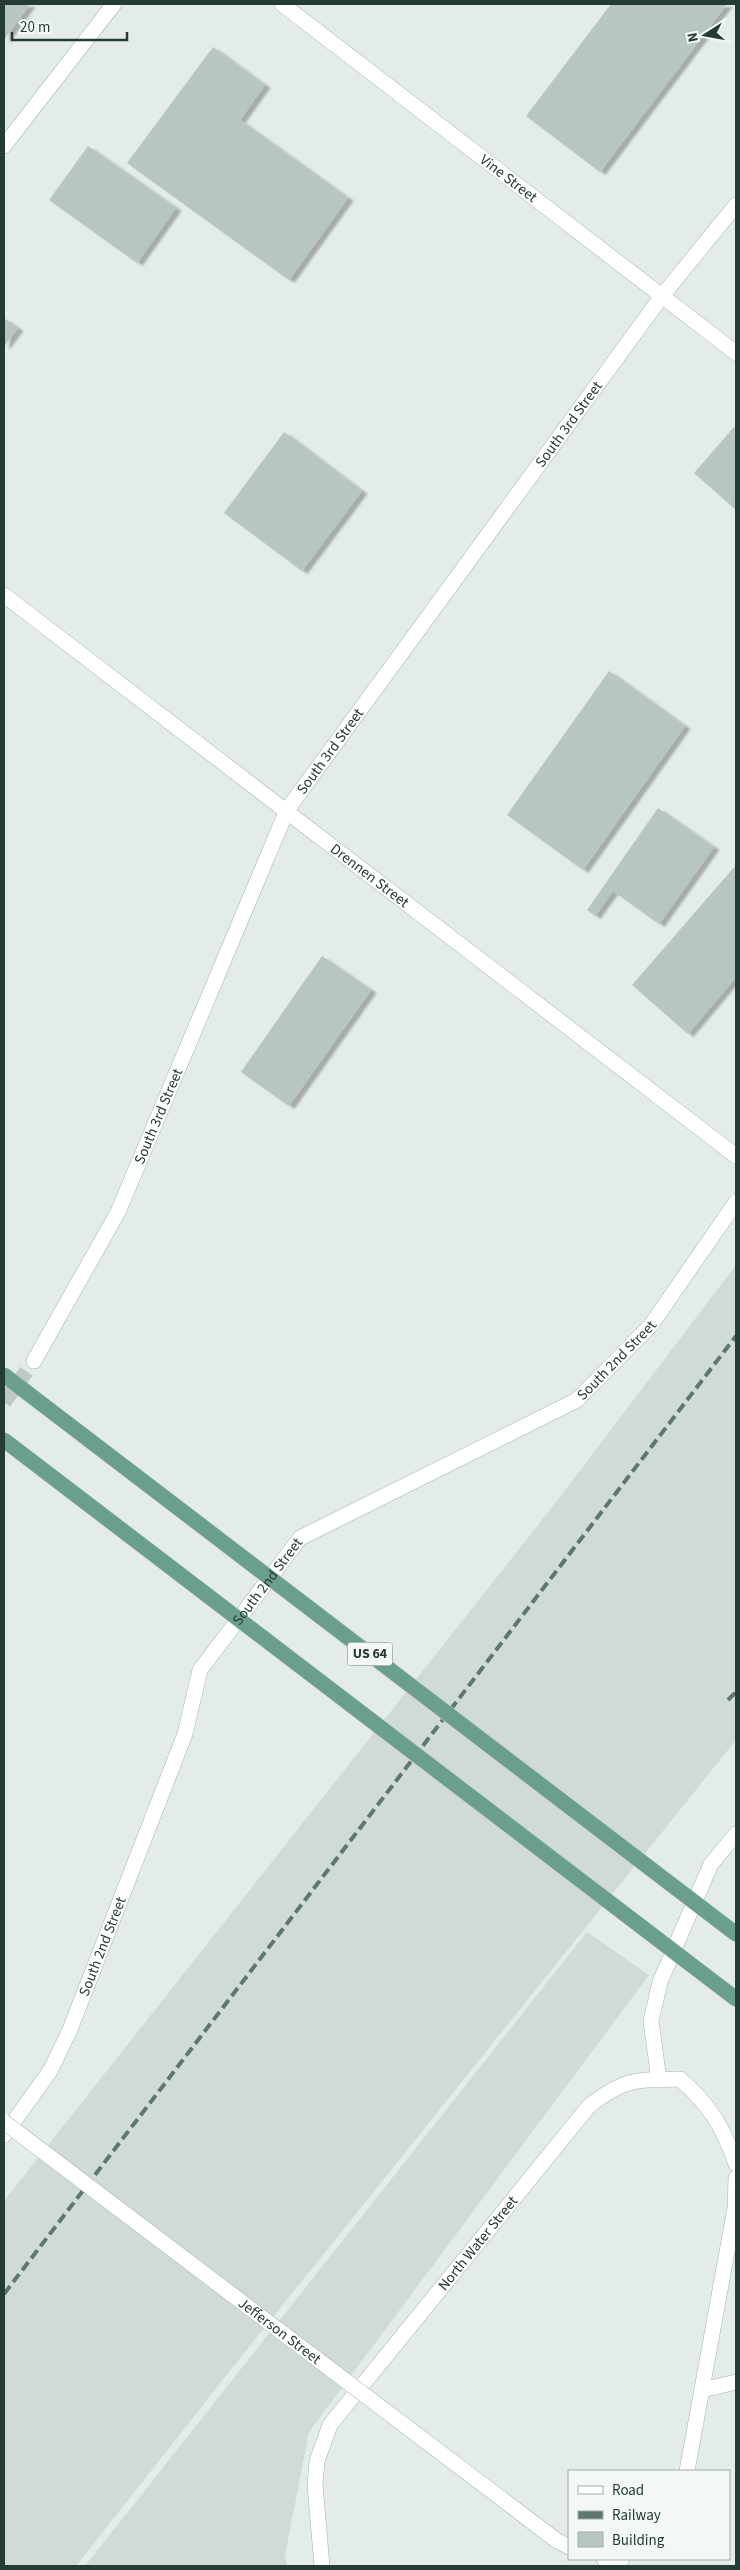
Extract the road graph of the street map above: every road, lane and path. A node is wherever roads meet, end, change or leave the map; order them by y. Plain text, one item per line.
1 (114, 4) edge
2 (282, 4) edge
3 (4, 146) edge
4 (736, 205) edge
5 (662, 296) junction
6 (736, 354) edge
7 (4, 595) edge
8 (287, 810) junction
9 (736, 1156) edge
10 (736, 1202) edge
11 (34, 1361) tunnel mouth
12 (4, 1375) edge
13 (4, 1440) edge
14 (736, 1834) edge
15 (736, 1934) edge
16 (736, 1999) edge
17 (659, 2080) junction
18 (4, 2122) edge
19 (4, 2134) edge
20 (736, 2164) edge
21 (736, 2178) edge
22 (736, 2382) edge
23 (702, 2390) junction
24 (687, 2470) edge
25 (562, 2543) edge
26 (322, 2566) edge

1 - 3 street
2 - 5 street, Vine Street
4 - 5 street, South 3rd Street
5 - 6 street, Vine Street
5 - 8 street, South 3rd Street
7 - 8 street, Drennen Street
8 - 9 street, Drennen Street
8 - 11 street, South 3rd Street
10 - 19 street, South 2nd Street
12 - 15 main road, US 64, bridge
13 - 16 main road, bridge
14 - 17 street
17 - 20 street, North Water Street
17 - 26 street, North Water Street
18 - 25 street, Jefferson Street, bridge
21 - 23 street
22 - 23 street
23 - 24 street

